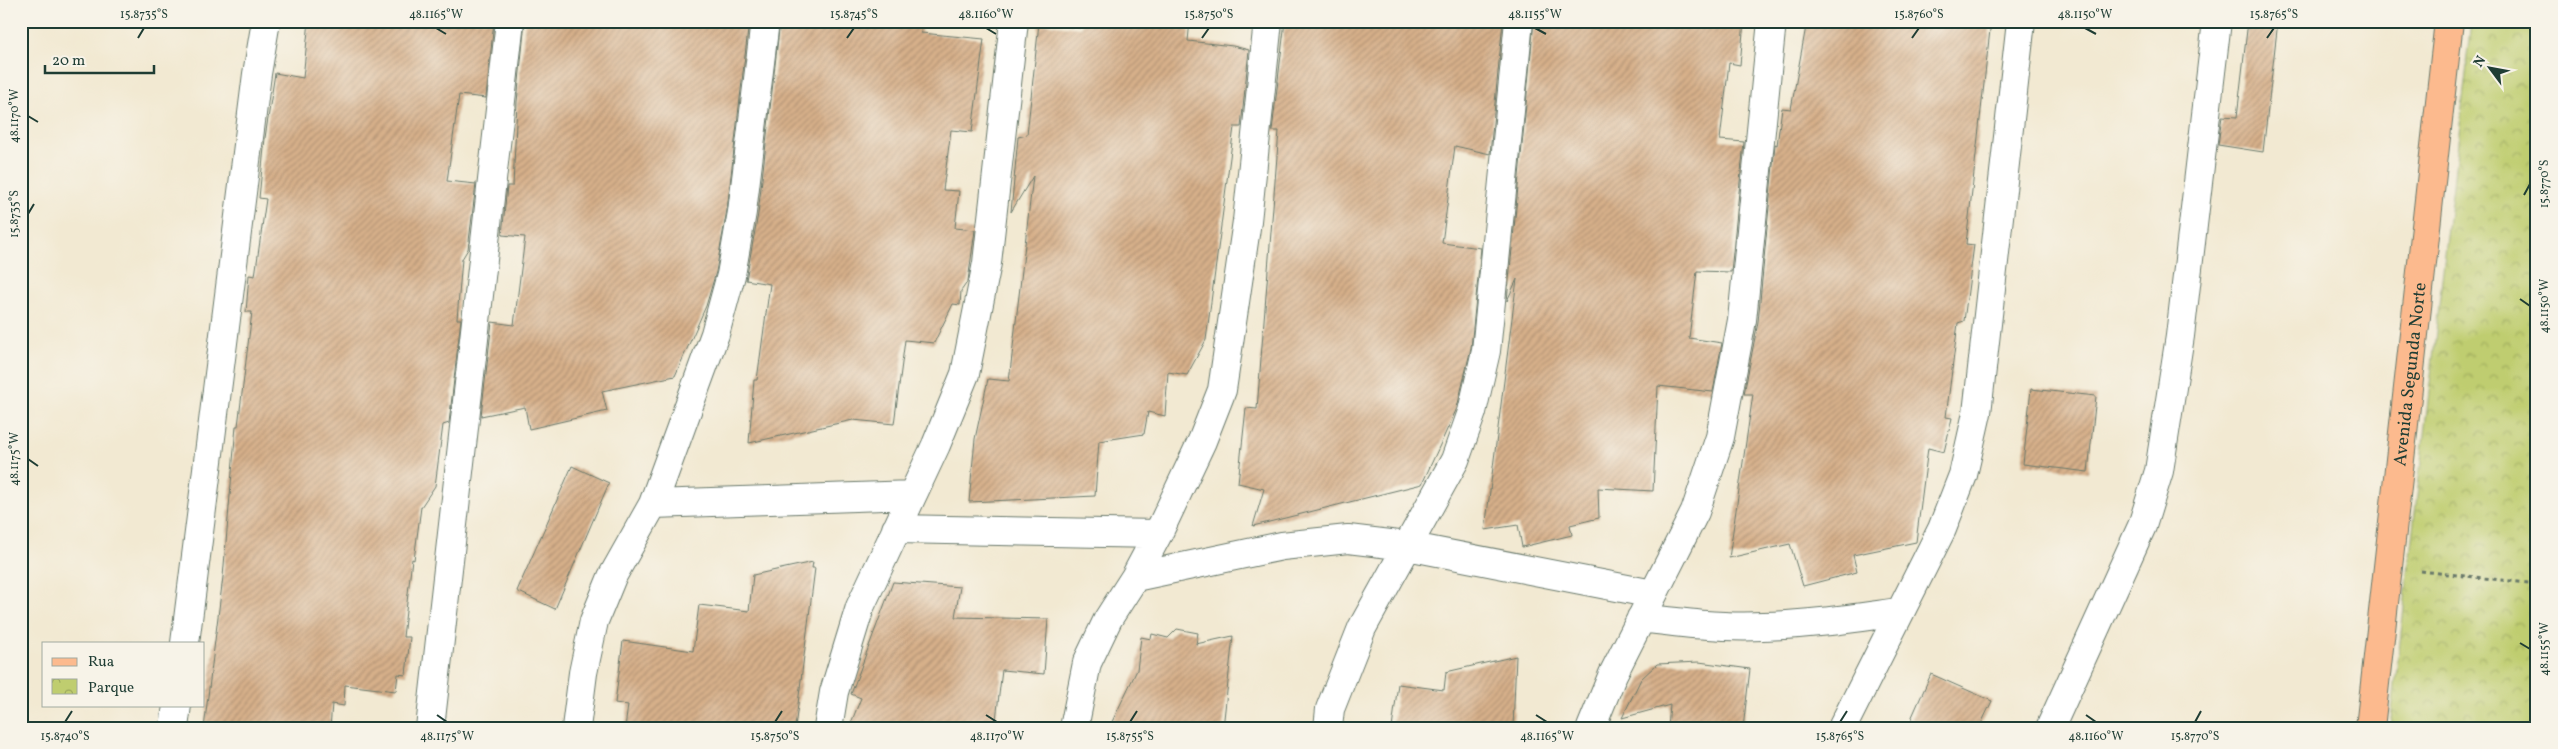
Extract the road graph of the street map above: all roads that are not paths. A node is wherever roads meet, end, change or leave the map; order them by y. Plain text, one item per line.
1 (266, 21) edge
2 (510, 21) edge
3 (765, 21) edge
4 (1014, 21) edge
5 (1268, 21) edge
6 (1519, 21) edge
7 (1772, 21) edge
8 (2021, 21) edge
9 (2217, 21) edge
10 (2449, 21) edge
11 (912, 495) junction
12 (653, 504) junction
13 (896, 529) junction
14 (1158, 534) junction
15 (1407, 546) junction
16 (1135, 577) junction
17 (1654, 594) junction
18 (1899, 612) junction
19 (1641, 618) junction
20 (185, 642) edge
21 (177, 706) edge
22 (174, 728) edge
23 (430, 728) edge
24 (576, 728) edge
25 (828, 728) edge
26 (1074, 728) edge
27 (1328, 728) edge
28 (1591, 728) edge
29 (1842, 728) edge
30 (2050, 728) edge
31 (2370, 728) edge

1 - 20 street
2 - 23 street
3 - 12 street
4 - 11 street
5 - 14 street
6 - 15 street
7 - 17 street
8 - 18 street
9 - 30 street
10 - 31 main road, Avenida Segunda Norte
11 - 12 street
11 - 13 street
12 - 24 street
13 - 14 street
13 - 25 street
14 - 16 street
15 - 16 street
15 - 17 street
15 - 27 street
16 - 26 street
17 - 19 street
18 - 19 street
18 - 29 street
19 - 28 street
21 - 22 street

